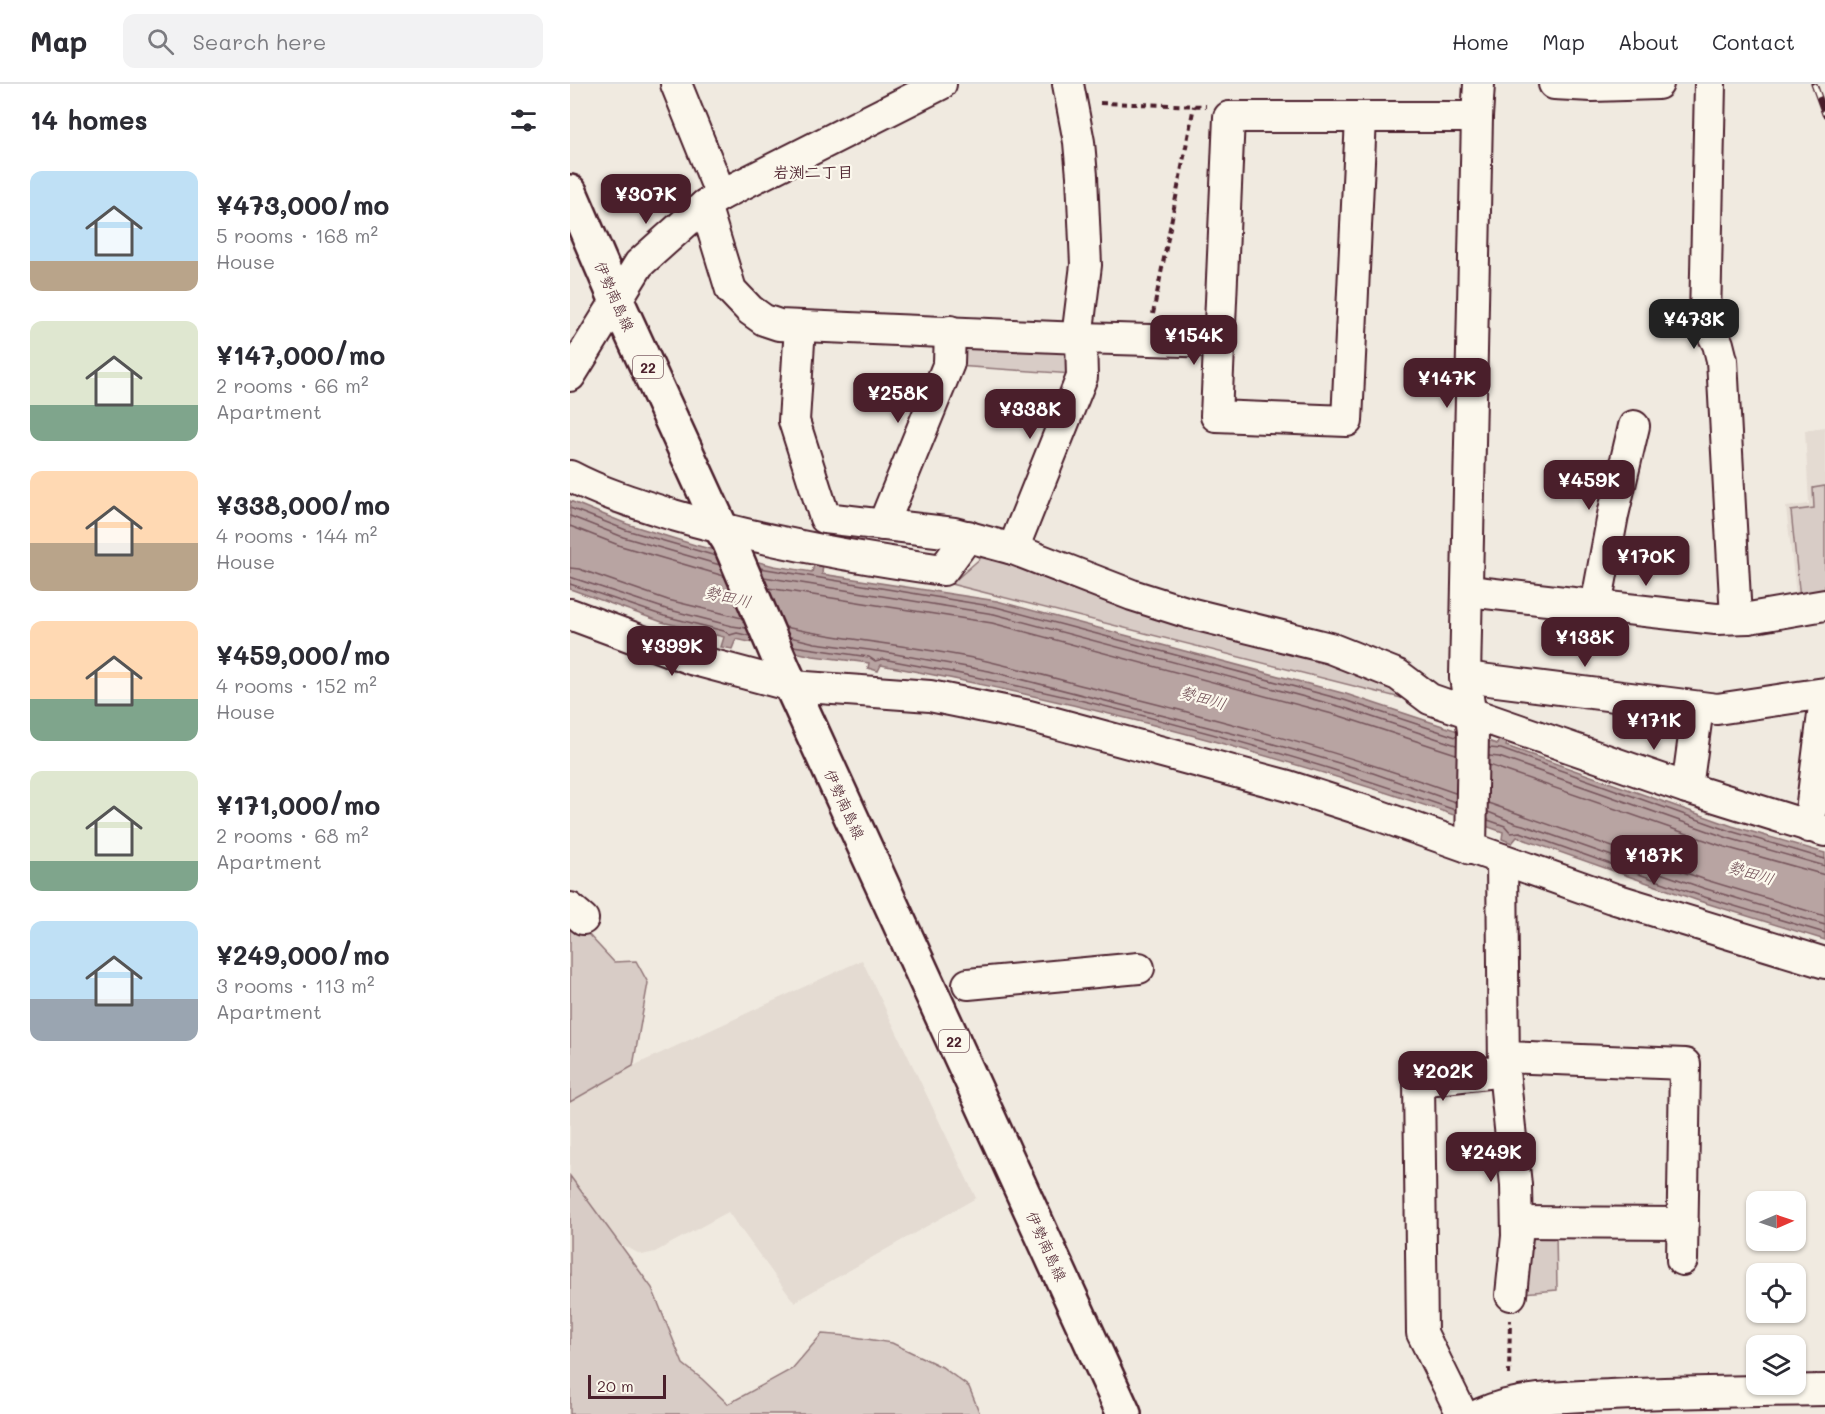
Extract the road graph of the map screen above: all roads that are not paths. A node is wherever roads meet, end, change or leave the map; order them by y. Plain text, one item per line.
1 (676, 84) edge
2 (941, 84) edge
3 (1479, 84) edge
4 (1554, 84) edge
5 (1658, 84) edge
6 (1710, 84) edge
7 (1070, 93) edge
8 (1477, 117) junction
9 (1361, 118) junction
10 (570, 192) edge
11 (713, 200) junction
12 (616, 299) junction
13 (800, 326) junction
14 (950, 331) junction
15 (1079, 338) junction
16 (1219, 342) junction
17 (570, 376) edge
18 (1634, 426) dead end
19 (570, 476) edge
20 (883, 525) junction
21 (725, 535) junction
22 (968, 537) junction
23 (1013, 549) junction
24 (1468, 591) junction
25 (1825, 605) edge
26 (1596, 606) junction
27 (571, 618) edge
28 (1736, 618) junction
29 (787, 677) junction
30 (1465, 677) junction
31 (1825, 693) edge
32 (1825, 698) edge
33 (1698, 707) junction
34 (1471, 721) junction
35 (1687, 788) junction
36 (1817, 829) edge
37 (1471, 841) junction
38 (1502, 860) junction
39 (1825, 963) edge
40 (1138, 969) dead end
41 (968, 984) dead end
42 (1504, 1064) junction
43 (1517, 1222) junction
44 (1683, 1223) junction
45 (1682, 1260) dead end
46 (1511, 1295) road end
47 (1825, 1390) edge
48 (1124, 1414) edge
49 (1462, 1414) edge
50 (1480, 1414) edge

1 - 11 street
2 - 11 street
3 - 8 street
4 - 5 street
6 - 28 street
7 - 15 street
8 - 9 street
8 - 24 street
9 - 16 street
9 - 16 street
10 - 12 main road, 伊勢南島線 / 22
11 - 12 street
11 - 13 street
12 - 17 street
12 - 21 main road, 伊勢南島線 / 22
13 - 14 street
13 - 20 street
14 - 15 street
14 - 20 street
15 - 16 street
15 - 23 street
18 - 26 street
19 - 21 street
20 - 22 street
21 - 22 street
21 - 29 main road, 伊勢南島線 / 22
22 - 23 street
23 - 34 street
24 - 26 street
24 - 30 street
25 - 28 street
26 - 28 street
27 - 29 street
29 - 37 street
29 - 48 main road, 伊勢南島線 / 22
30 - 33 street
30 - 34 street
31 - 33 street
32 - 36 street
33 - 35 street
34 - 35 street
34 - 37 street
35 - 36 street
37 - 38 street
38 - 39 street
38 - 42 street
40 - 41 street
42 - 43 street
42 - 44 street
42 - 49 street
43 - 44 street
43 - 46 street
44 - 45 street
47 - 50 street

